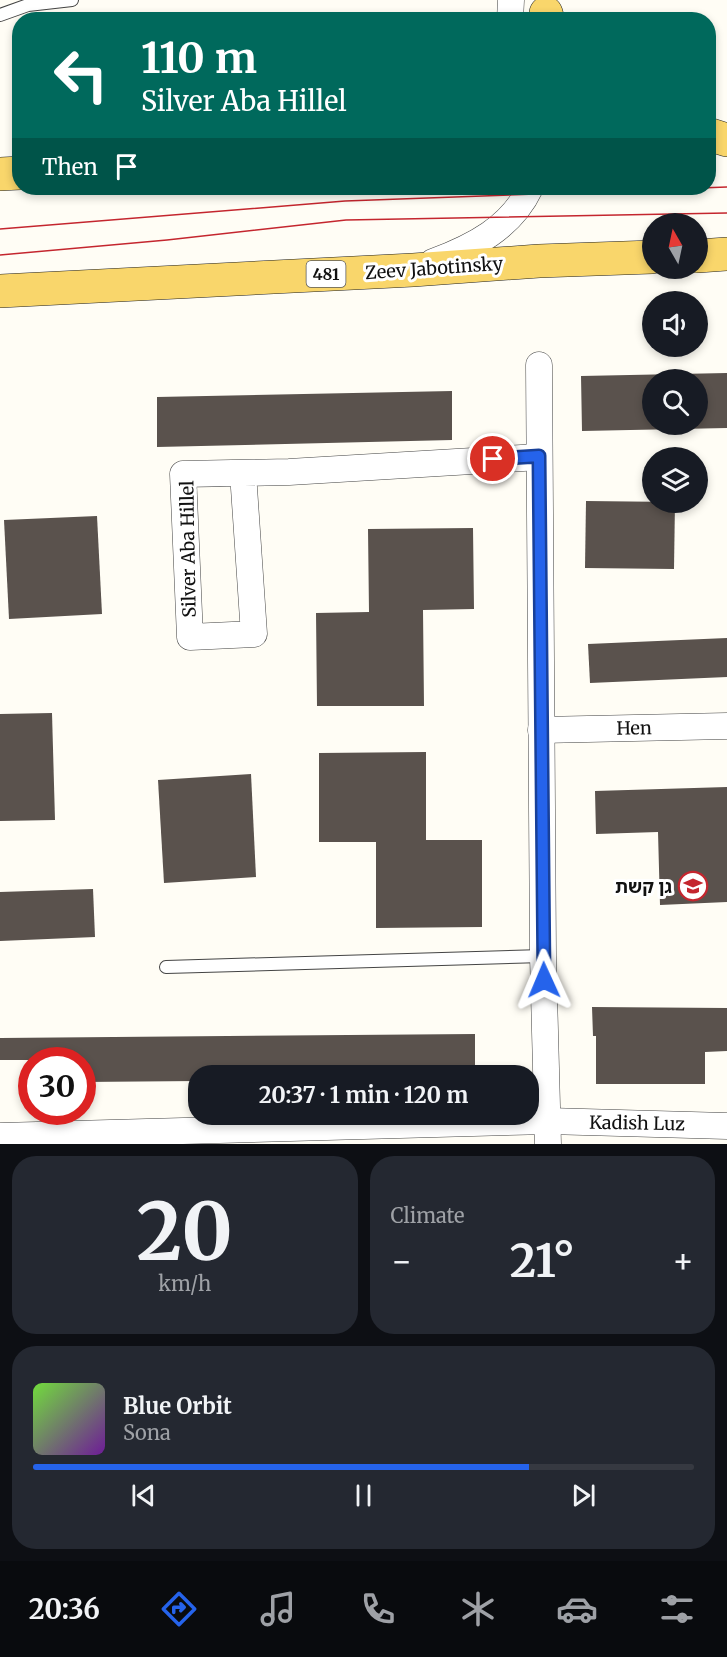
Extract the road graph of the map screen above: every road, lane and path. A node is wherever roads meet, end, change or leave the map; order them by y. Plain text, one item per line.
1 (72, 0) edge
2 (0, 15) edge
3 (526, 195) edge
4 (727, 254) edge
5 (708, 255) edge
6 (642, 257) edge
7 (413, 270) junction
8 (0, 291) edge
9 (539, 365) dead end
10 (539, 456) junction
11 (243, 473) junction
12 (727, 726) edge
13 (542, 730) junction
14 (543, 956) junction
15 (166, 967) dead end
16 (727, 1126) edge
17 (548, 1133) edge
18 (0, 1136) edge
19 (290, 1136) edge

1 - 2 lane
3 - 7 street
4 - 5 main road
6 - 7 main road, Zeev Jabotinsky / 481
7 - 8 main road, Zeev Jabotinsky / 481
9 - 10 street
10 - 11 street, Silver Aba Hillel
10 - 13 street
11 - 11 street, Silver Aba Hillel
12 - 13 street, Hen
13 - 14 street
14 - 15 lane
14 - 17 street
16 - 17 street, Kadish Luz
17 - 19 street, Kadish Luz
18 - 19 street, Kadish Luz

